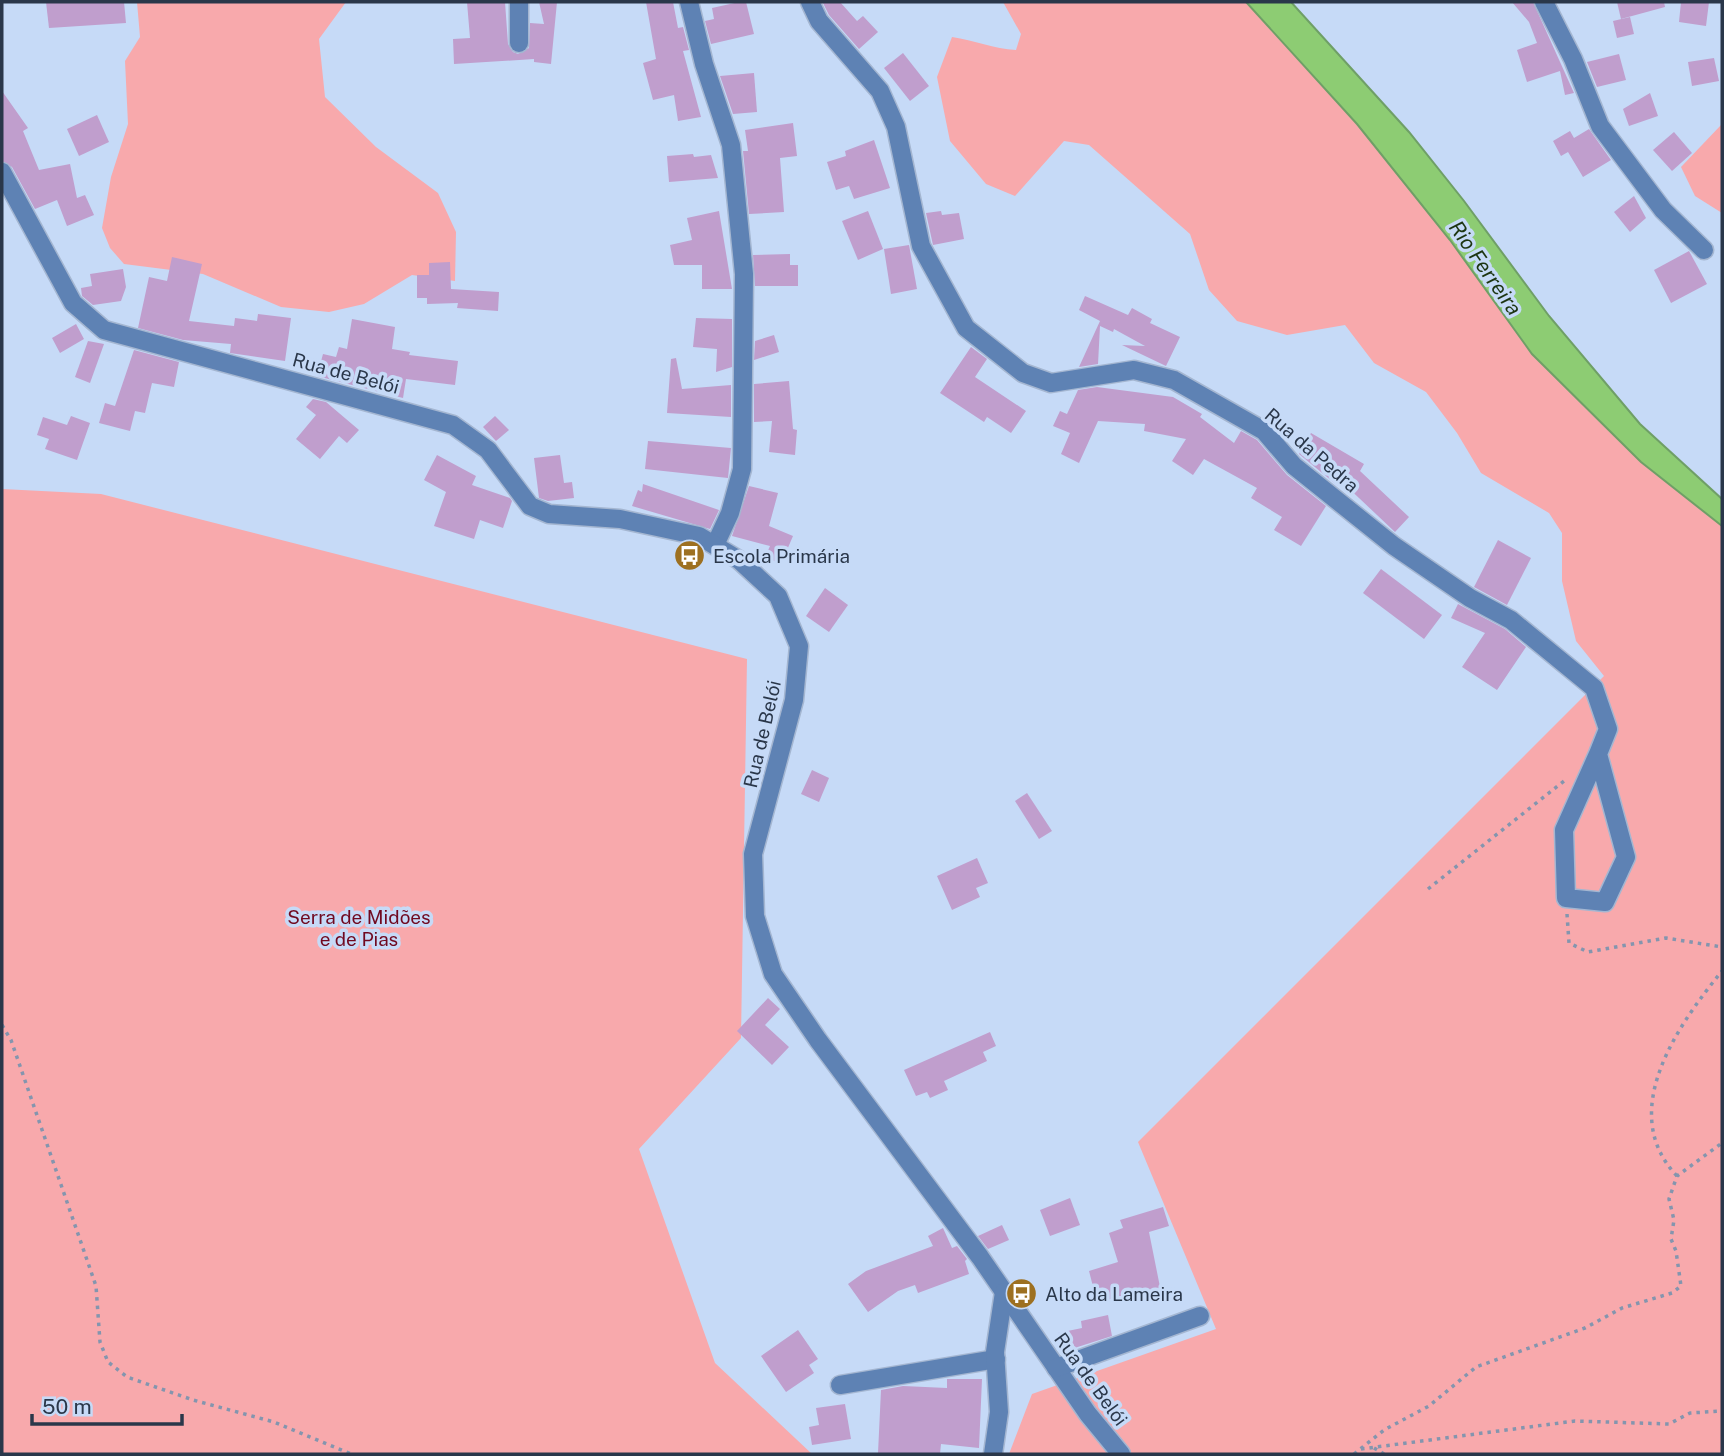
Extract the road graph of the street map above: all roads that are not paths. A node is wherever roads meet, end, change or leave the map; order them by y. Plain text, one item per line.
1 (519, 2) edge
2 (689, 2) edge
3 (810, 2) edge
4 (1544, 2) edge
5 (519, 43) dead end
6 (2, 172) edge
7 (1704, 250) dead end
8 (715, 545) junction
9 (1598, 754) junction
10 (1004, 1292) junction
11 (1200, 1316) dead end
12 (996, 1359) junction
13 (1056, 1368) junction
14 (840, 1385) dead end
15 (993, 1454) edge
16 (1121, 1454) edge

1 - 5 street
2 - 8 street
3 - 9 street, Rua da Pedra
4 - 7 street
6 - 8 street, Rua de Belói
8 - 10 street, Rua de Belói
9 - 9 street
10 - 12 street
10 - 13 street, Rua de Belói
11 - 13 street
12 - 14 street
12 - 15 street
13 - 16 street, Rua de Belói

